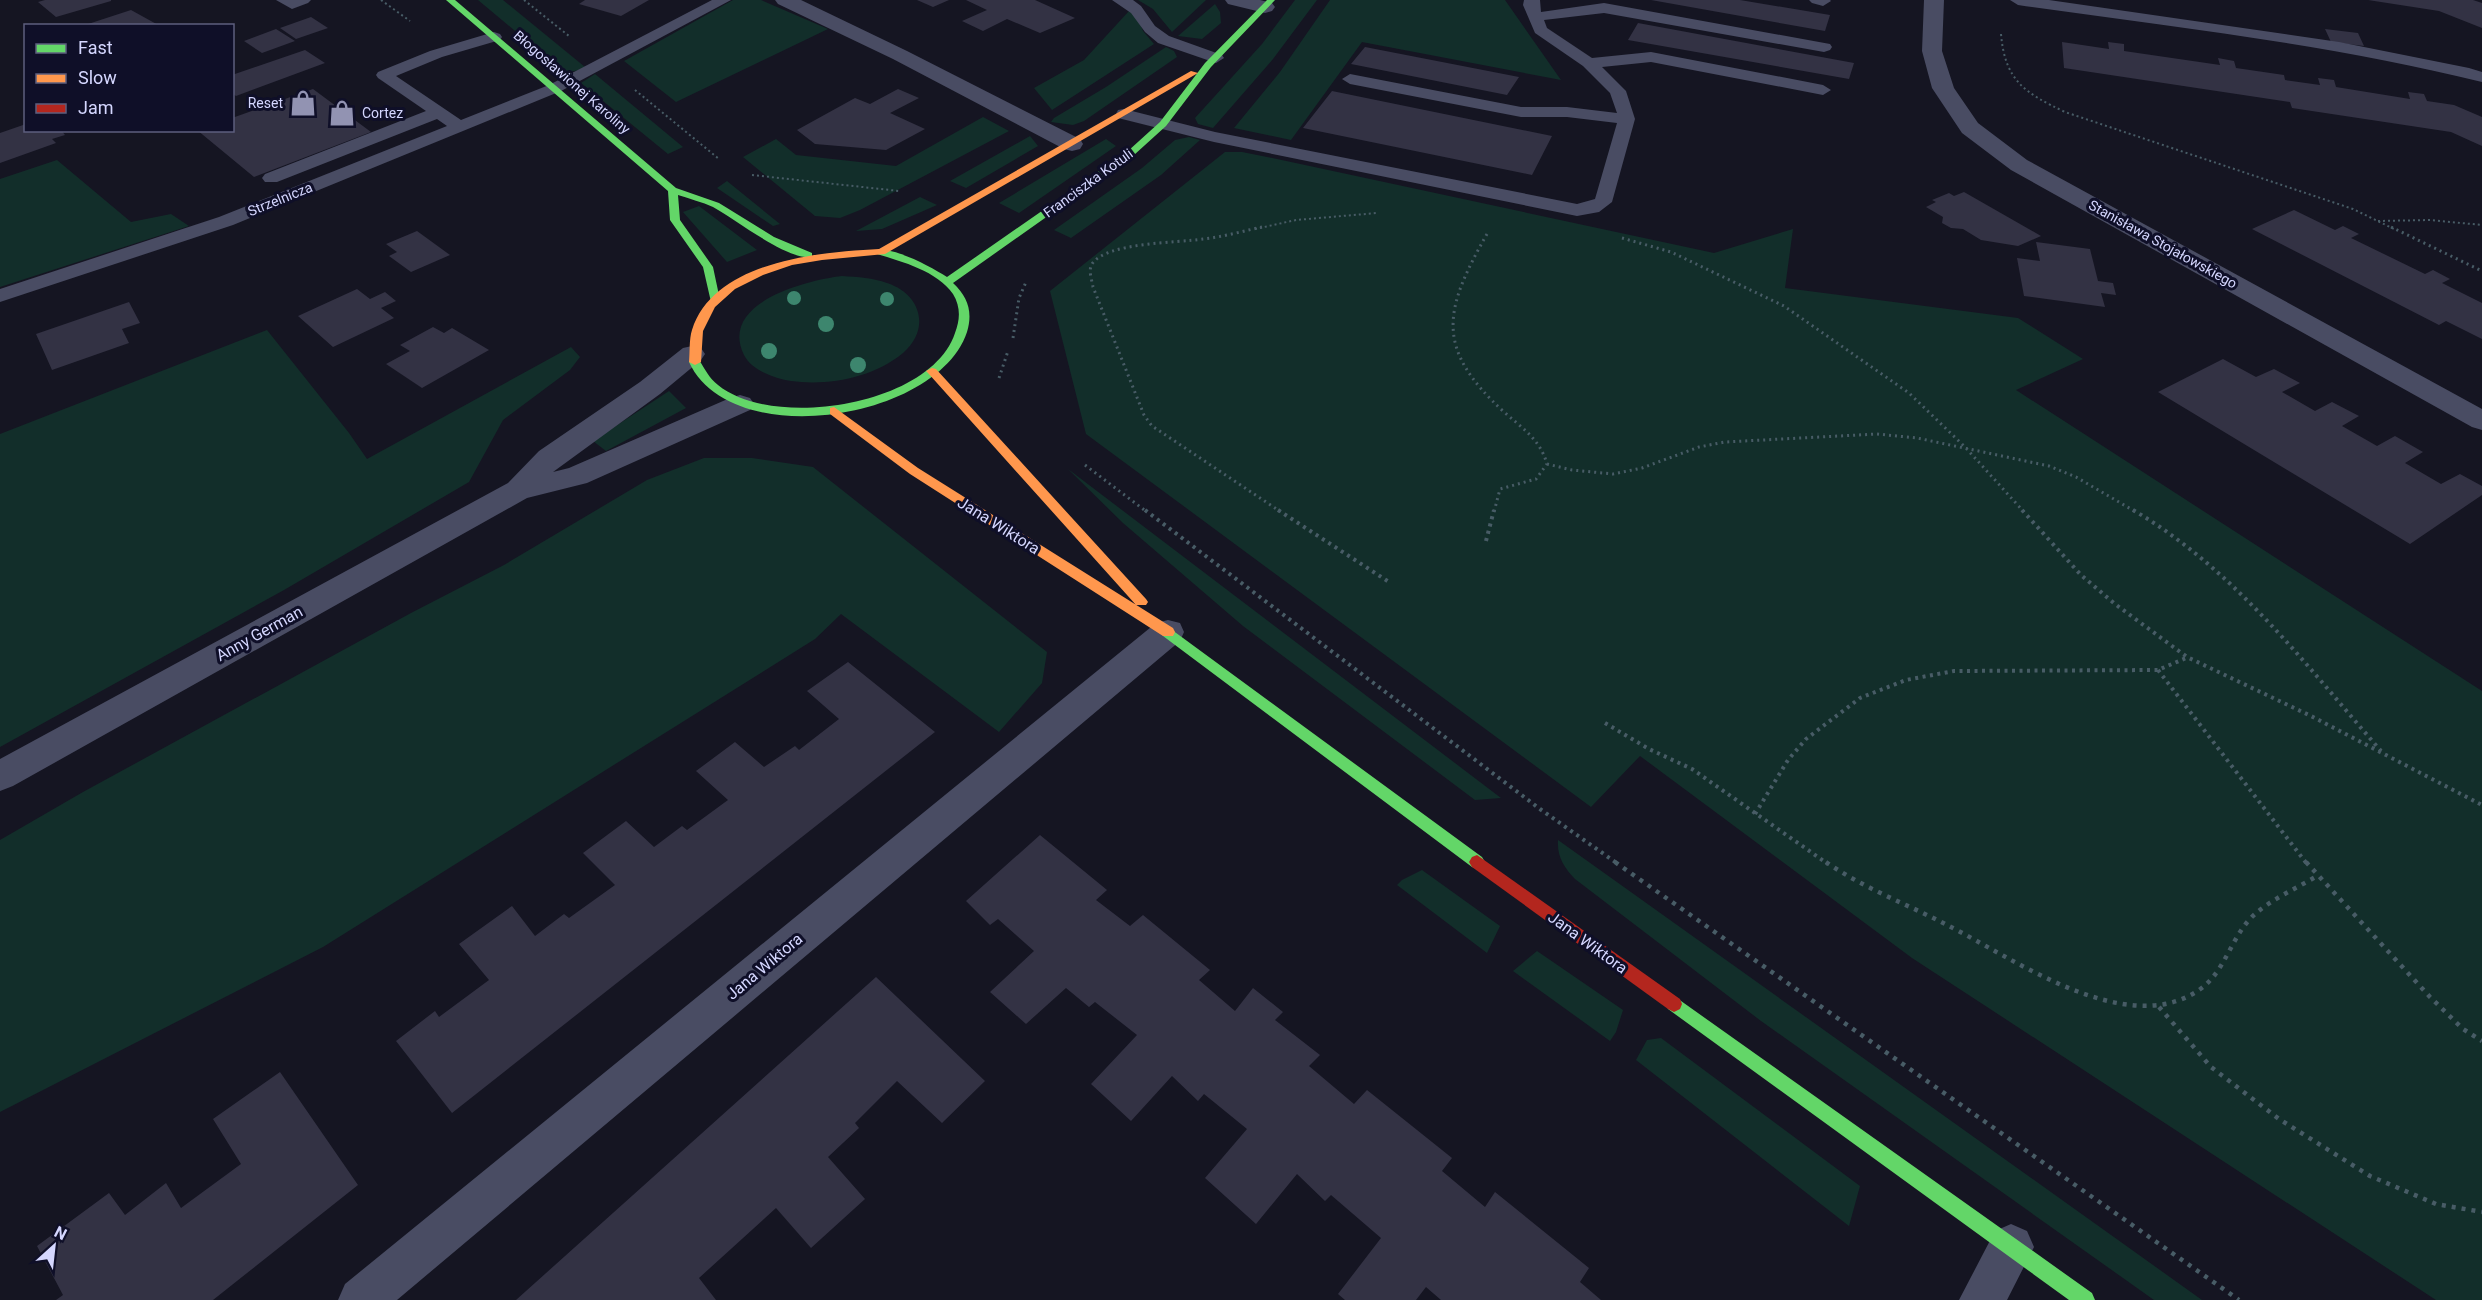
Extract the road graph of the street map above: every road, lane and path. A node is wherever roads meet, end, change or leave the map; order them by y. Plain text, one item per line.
1 (284, 0) edge
2 (303, 0) edge
3 (381, 0) edge
4 (450, 0) edge
5 (524, 0) edge
6 (723, 0) edge
7 (785, 0) edge
8 (1120, 0) edge
9 (1235, 0) edge
10 (1934, 0) edge
11 (2018, 0) edge
12 (1268, 3) edge
13 (1534, 8) edge
14 (2001, 26) dead end
15 (494, 37) junction
16 (459, 47) junction
17 (1824, 47) dead end
18 (1212, 62) junction
19 (1588, 63) junction
20 (604, 64) junction
21 (2482, 77) edge
22 (1350, 79) dead end
23 (555, 88) junction
24 (1823, 90) dead end
25 (439, 112) junction
26 (1124, 114) junction
27 (1627, 119) junction
28 (1163, 124) junction
29 (459, 126) junction
30 (1072, 144) junction
31 (720, 160) dead end
32 (748, 174) dead end
33 (271, 178) dead end
34 (673, 190) junction
35 (899, 191) dead end
36 (1386, 212) dead end
37 (2378, 221) junction
38 (2482, 225) edge
39 (1491, 227) dead end
40 (1614, 236) dead end
41 (881, 252) junction
42 (808, 255) junction
43 (2482, 271) edge
44 (1028, 277) dead end
45 (949, 281) junction
46 (0, 296) edge
47 (715, 300) junction
48 (692, 354) junction
49 (932, 371) junction
50 (997, 383) dead end
51 (740, 404) junction
52 (834, 411) junction
53 (2482, 421) edge
54 (1965, 447) junction
55 (1075, 458) dead end
56 (1546, 464) junction
57 (518, 490) junction
58 (1486, 541) dead end
59 (1389, 582) dead end
60 (1168, 632) junction
61 (2187, 657) junction
62 (2158, 670) junction
63 (1605, 723) dead end
64 (2384, 754) junction
65 (0, 776) edge
66 (2482, 805) edge
67 (1755, 814) junction
68 (2317, 876) junction
69 (2159, 1007) junction
70 (2482, 1041) edge
71 (2482, 1212) edge
72 (2011, 1247) junction
73 (360, 1300) edge
74 (1982, 1300) edge
75 (2085, 1300) edge
76 (2239, 1300) edge

1 - 2 lane
3 - 16 path
4 - 15 street, Błogosławionej Karoliny
5 - 20 path
6 - 20 lane, Strzelnicza
7 - 30 street
8 - 18 lane
9 - 12 street, Franciszka Kotuli
10 - 53 street, Stanisława Stojałowskiego
11 - 21 lane
12 - 18 street, Franciszka Kotuli
13 - 17 lane
13 - 19 lane
14 - 37 path
15 - 16 lane
15 - 23 street, Błogosławionej Karoliny
16 - 25 lane
18 - 26 street, Franciszka Kotuli
18 - 28 street, Franciszka Kotuli
19 - 24 lane
19 - 27 lane
20 - 23 lane, Strzelnicza
20 - 31 path
22 - 27 lane
23 - 29 lane, Strzelnicza
23 - 34 street, Błogosławionej Karoliny
25 - 29 lane
25 - 33 lane
26 - 28 lane
26 - 30 street, Franciszka Kotuli
27 - 28 lane
28 - 45 street, Franciszka Kotuli
29 - 46 lane, Strzelnicza
30 - 41 street, Franciszka Kotuli
32 - 35 path
34 - 42 street, Błogosławionej Karoliny
34 - 47 street
36 - 59 path
37 - 38 path
37 - 43 path
39 - 56 path
40 - 54 path
41 - 42 street
41 - 45 street
42 - 47 street
44 - 50 path
45 - 49 street
47 - 48 street
48 - 51 street
48 - 57 street, Anny German
49 - 52 street
49 - 60 street, Jana Wiktora
51 - 52 street
51 - 57 street, Anny German
52 - 60 street, Jana Wiktora
54 - 56 path
54 - 61 path
54 - 64 path
55 - 76 path
56 - 58 path
57 - 65 street, Anny German
60 - 72 street, Jana Wiktora
60 - 73 street, Jana Wiktora
61 - 62 path
61 - 64 path
62 - 67 path
62 - 68 path
63 - 67 path
64 - 66 path
67 - 69 path
68 - 69 path
68 - 70 path
69 - 71 path
72 - 74 street
72 - 75 street, Jana Wiktora

